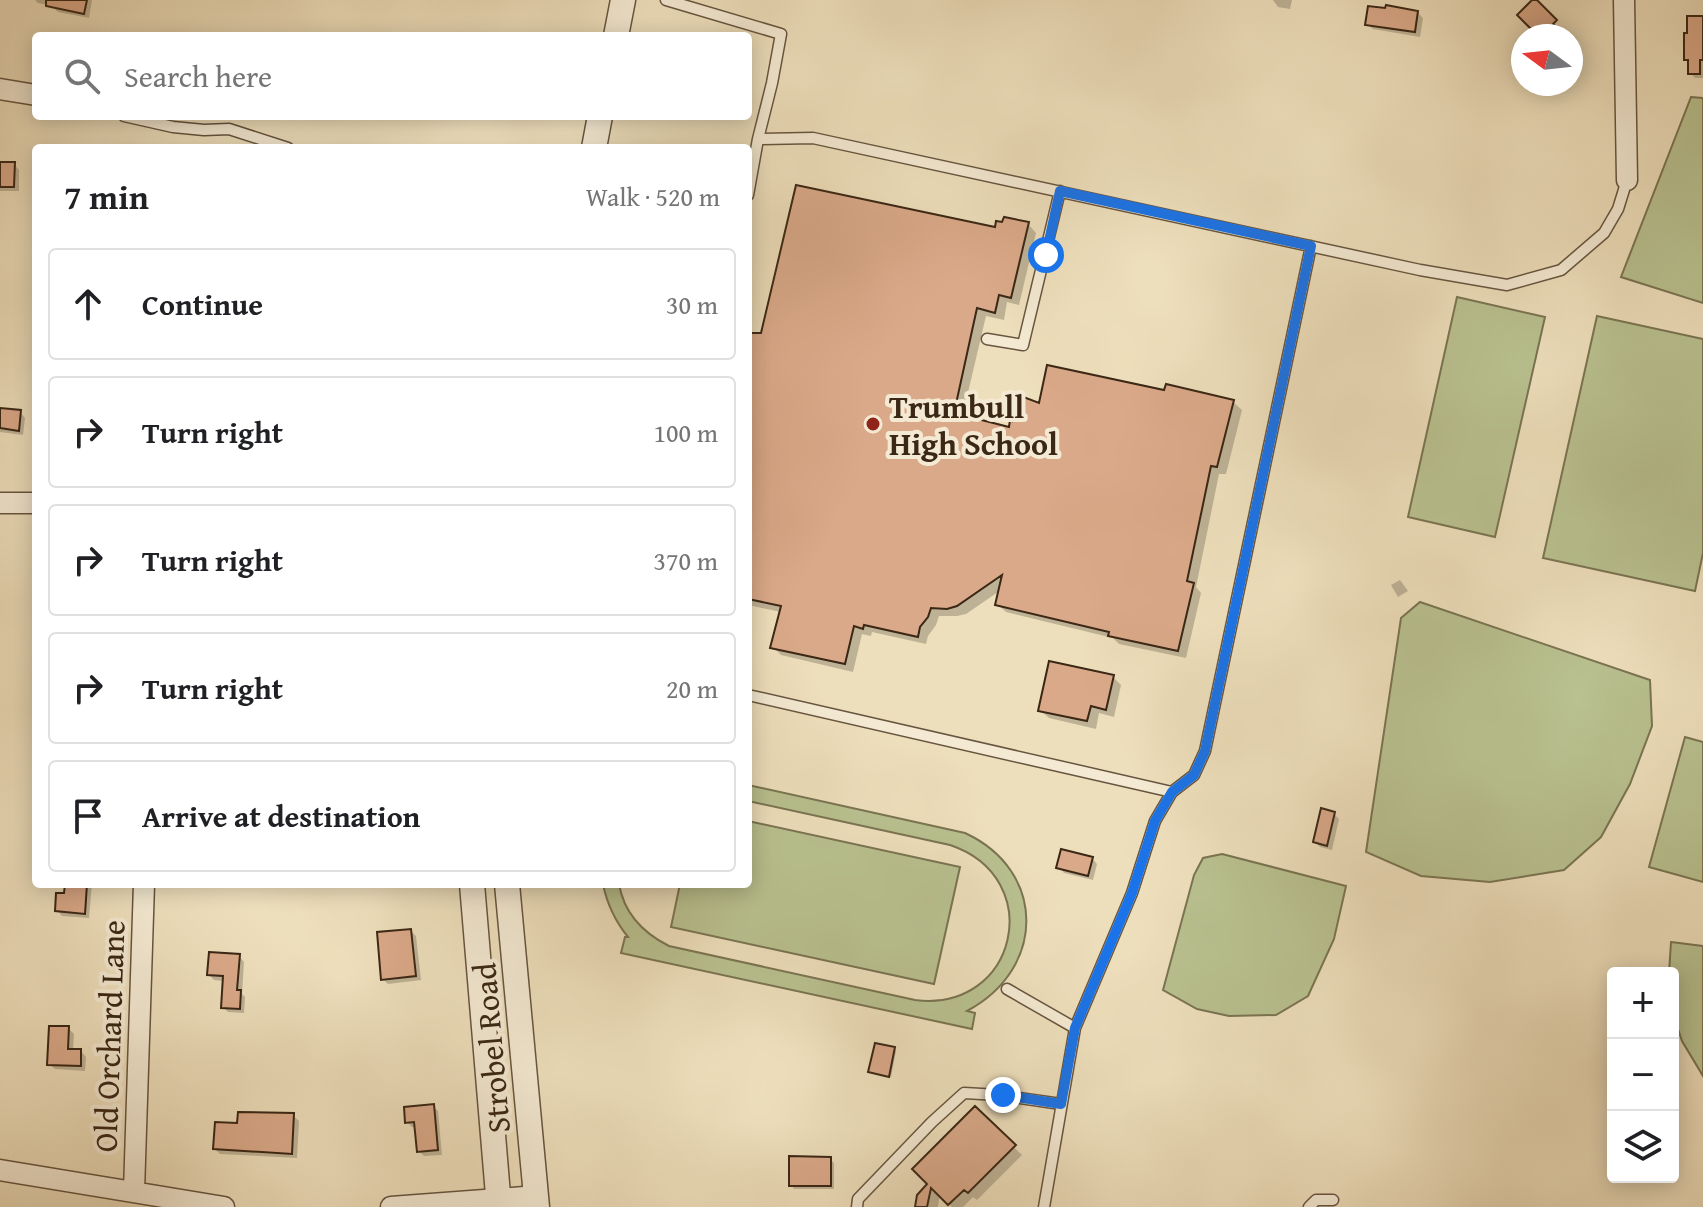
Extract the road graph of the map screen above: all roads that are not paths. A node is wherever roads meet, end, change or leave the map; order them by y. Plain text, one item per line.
1 (623, 0) edge
2 (666, 0) edge
3 (1624, 0) edge
4 (617, 32) edge
5 (0, 89) edge
6 (32, 94) edge
7 (142, 120) edge
8 (599, 120) edge
9 (758, 139) junction
10 (276, 144) edge
11 (595, 144) edge
12 (752, 173) edge
13 (1627, 180) joint
14 (1060, 191) junction
15 (1311, 246) junction
16 (987, 339) dead end
17 (0, 503) edge
18 (32, 503) edge
19 (752, 696) edge
20 (1172, 792) junction
21 (144, 888) edge
22 (472, 888) edge
23 (507, 888) edge
24 (1007, 989) dead end
25 (1075, 1028) junction
26 (1061, 1104) junction
27 (0, 1170) edge
28 (134, 1191) junction
29 (1333, 1200) dead end
30 (537, 1201) edge
31 (499, 1203) edge
32 (224, 1207) edge
33 (391, 1207) edge
34 (857, 1207) edge
35 (1044, 1207) edge
36 (1309, 1207) edge

1 - 4 street
2 - 9 lane
3 - 13 street
5 - 6 street
7 - 10 lane
8 - 11 street
9 - 12 lane
9 - 14 lane
13 - 15 lane
14 - 15 lane
14 - 16 lane
15 - 20 lane
17 - 18 street
19 - 20 lane
20 - 25 lane
21 - 28 street, Old Orchard Lane
22 - 31 street, Strobel Road
23 - 30 street, Strobel Road
24 - 25 lane
25 - 26 lane
26 - 34 lane
26 - 35 lane
27 - 28 street
28 - 32 street
29 - 36 lane
30 - 31 street
31 - 33 street

